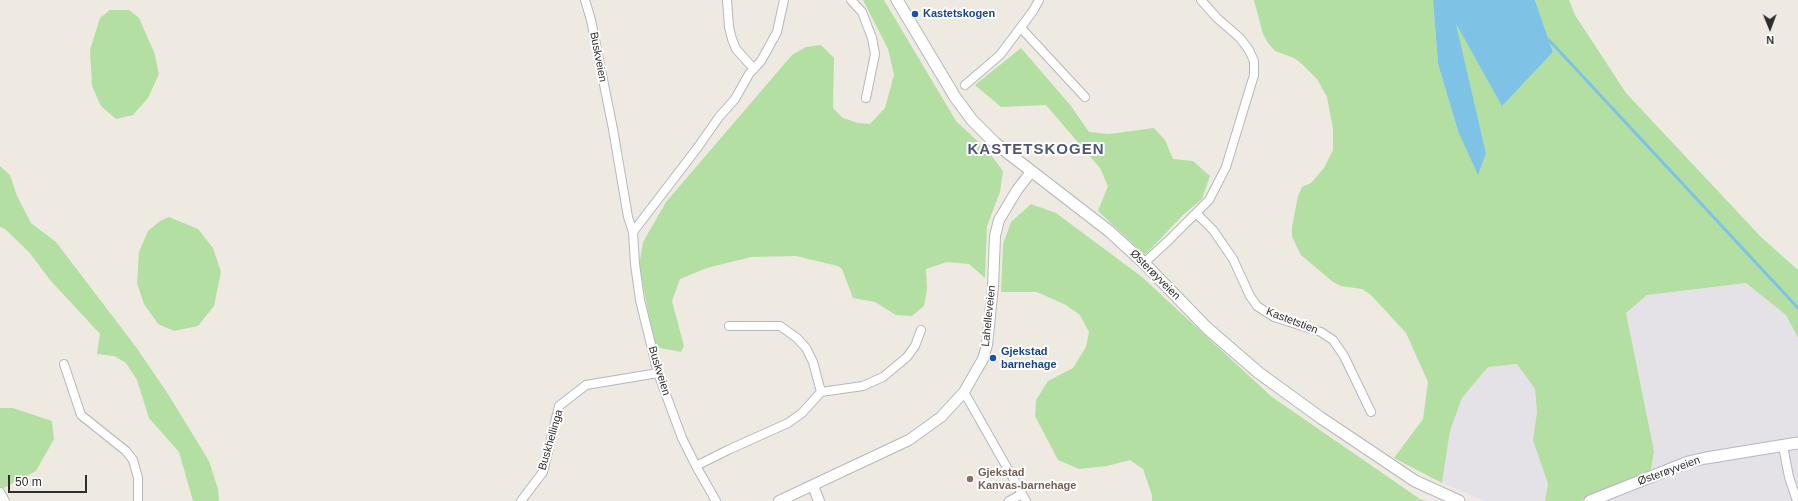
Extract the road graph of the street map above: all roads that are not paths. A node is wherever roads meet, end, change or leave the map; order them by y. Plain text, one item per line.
1 (585, 0) edge
2 (727, 0) edge
3 (784, 0) edge
4 (851, 0) edge
5 (896, 0) edge
6 (1039, 0) edge
7 (1201, 0) edge
8 (1021, 28) junction
9 (754, 69) junction
10 (965, 85) dead end
11 (1085, 97) dead end
12 (866, 98) dead end
13 (1031, 172) junction
14 (1196, 212) junction
15 (633, 232) junction
16 (1144, 263) junction
17 (729, 326) dead end
18 (921, 330) dead end
19 (64, 364) dead end
20 (658, 373) junction
21 (821, 392) junction
22 (964, 392) junction
23 (1371, 412) dead end
24 (1798, 443) edge
25 (1783, 446) junction
26 (696, 466) junction
27 (813, 486) junction
28 (0, 492) edge
29 (1024, 497) edge
30 (5, 501) edge
31 (138, 501) edge
32 (520, 501) edge
33 (716, 501) edge
34 (779, 501) edge
35 (819, 501) edge
36 (1008, 501) edge
37 (1459, 501) edge
38 (1590, 501) edge
39 (1797, 501) edge

1 - 15 street, Buskveien
2 - 9 street
3 - 9 street
4 - 12 street
5 - 13 main road, Østerøyveien
6 - 8 street
7 - 14 street
8 - 10 street
8 - 11 street
9 - 15 street
13 - 16 main road, Østerøyveien
13 - 22 street, Lahelleveien
14 - 16 street
14 - 23 street, Kastetstien
15 - 20 street, Buskveien
16 - 37 main road, Østerøyveien
17 - 21 street
18 - 21 street
19 - 31 street
20 - 26 street, Buskveien
20 - 32 street, Buskhellinga
21 - 26 street
22 - 27 street, Lahelleveien
22 - 29 street
24 - 25 main road, Østerøyveien
25 - 38 main road, Østerøyveien
25 - 39 street
26 - 33 street, Buskveien
27 - 34 street, Lahelleveien
27 - 35 street
28 - 30 street
29 - 36 street

